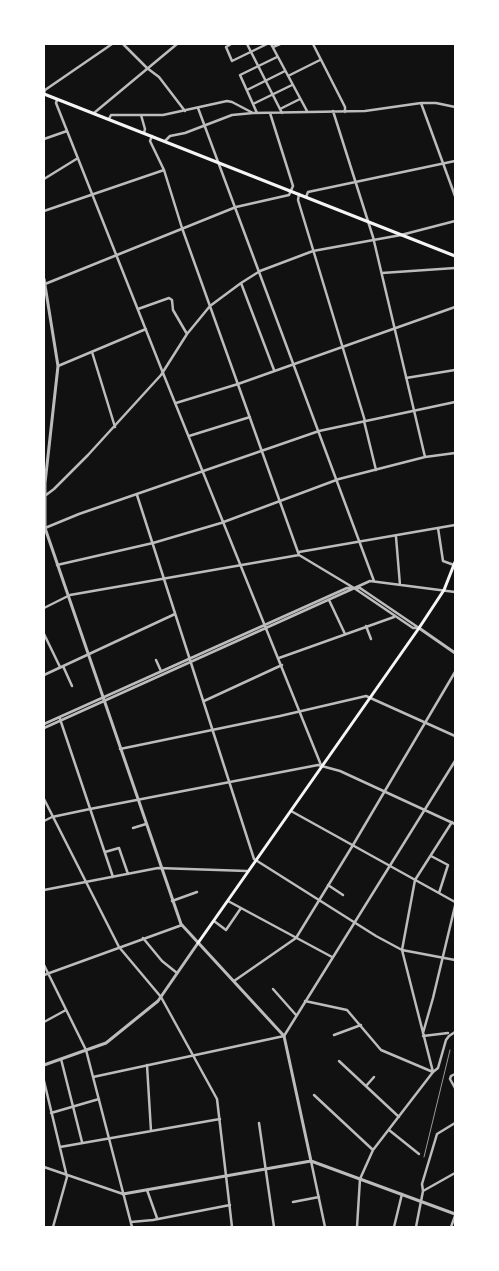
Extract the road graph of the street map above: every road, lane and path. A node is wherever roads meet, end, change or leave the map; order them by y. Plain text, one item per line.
1 (112, 44) edge
2 (123, 44) edge
3 (177, 44) edge
4 (231, 44) edge
5 (247, 44) edge
6 (269, 44) edge
7 (280, 44) edge
8 (312, 44) edge
9 (272, 48) junction
10 (251, 52) junction
11 (277, 57) junction
12 (321, 60) junction
13 (259, 66) junction
14 (147, 68) junction
15 (285, 71) junction
16 (288, 76) junction
17 (266, 80) junction
18 (293, 85) junction
19 (247, 90) junction
20 (44, 93) edge
21 (273, 95) junction
22 (300, 99) junction
23 (58, 100) junction
24 (253, 104) junction
25 (421, 104) junction
26 (455, 107) edge
27 (198, 108) junction
28 (280, 109) junction
29 (307, 111) junction
30 (333, 111) junction
31 (184, 112) junction
32 (344, 112) junction
33 (94, 113) junction
34 (253, 113) junction
35 (257, 113) junction
36 (270, 113) junction
37 (282, 113) junction
38 (141, 115) junction
39 (109, 119) junction
40 (205, 126) junction
41 (67, 131) junction
42 (144, 133) junction
43 (152, 136) junction
44 (44, 139) edge
45 (165, 141) junction
46 (78, 158) junction
47 (455, 161) edge
48 (218, 162) junction
49 (443, 164) junction
50 (164, 170) junction
51 (44, 179) edge
52 (356, 182) junction
53 (291, 190) junction
54 (92, 194) junction
55 (299, 194) junction
56 (455, 196) edge
57 (306, 197) junction
58 (236, 207) junction
59 (44, 211) edge
60 (368, 221) junction
61 (455, 221) edge
62 (182, 228) junction
63 (402, 235) junction
64 (374, 240) junction
65 (313, 251) junction
66 (116, 255) junction
67 (455, 256) edge
68 (455, 268) edge
69 (260, 271) junction
70 (382, 273) junction
71 (44, 279) edge
72 (240, 283) junction
73 (45, 285) edge
74 (210, 306) junction
75 (455, 307) edge
76 (138, 309) junction
77 (395, 328) junction
78 (146, 329) junction
79 (186, 334) junction
80 (342, 346) junction
81 (92, 352) junction
82 (294, 363) junction
83 (58, 366) junction
84 (274, 370) junction
85 (455, 370) edge
86 (163, 373) junction
87 (406, 378) junction
88 (238, 384) junction
89 (455, 402) edge
90 (176, 403) junction
91 (414, 411) junction
92 (250, 416) junction
93 (364, 421) junction
94 (115, 427) junction
95 (319, 431) junction
96 (189, 436) junction
97 (262, 451) junction
98 (455, 453) edge
99 (425, 457) junction
100 (376, 470) junction
101 (203, 472) junction
102 (337, 480) junction
103 (46, 495) junction
104 (137, 495) junction
105 (281, 501) junction
106 (224, 522) junction
107 (455, 525) edge
108 (438, 528) junction
109 (44, 529) edge
110 (396, 536) junction
111 (153, 543) junction
112 (360, 543) junction
113 (299, 554) junction
114 (455, 564) edge
115 (57, 565) junction
116 (241, 565) junction
117 (164, 578) junction
118 (374, 581) junction
119 (400, 585) junction
120 (354, 588) junction
121 (444, 590) junction
122 (455, 592) edge
123 (68, 596) junction
124 (329, 600) junction
125 (44, 608) edge
126 (175, 614) junction
127 (394, 617) junction
128 (266, 626) junction
129 (366, 626) junction
130 (419, 628) junction
131 (44, 634) edge
132 (345, 634) junction
133 (371, 639) dead end
134 (455, 653) edge
135 (88, 654) junction
136 (279, 658) junction
137 (156, 660) dead end
138 (190, 660) junction
139 (282, 665) junction
140 (61, 667) junction
141 (160, 671) junction
142 (455, 672) edge
143 (44, 675) edge
144 (72, 686) dead end
145 (371, 697) junction
146 (103, 699) junction
147 (204, 701) junction
148 (300, 712) junction
149 (60, 719) junction
150 (425, 722) junction
151 (44, 724) edge
152 (44, 728) edge
153 (213, 730) junction
154 (455, 736) edge
155 (120, 748) junction
156 (455, 761) edge
157 (322, 765) junction
158 (230, 782) junction
159 (384, 791) junction
160 (44, 799) edge
161 (138, 800) junction
162 (90, 809) junction
163 (425, 810) junction
164 (291, 811) junction
165 (52, 817) junction
166 (44, 820) edge
167 (454, 823) edge
168 (146, 824) junction
169 (133, 828) dead end
170 (353, 845) junction
171 (105, 852) junction
172 (431, 856) junction
173 (257, 861) junction
174 (390, 866) junction
175 (161, 868) junction
176 (249, 872) junction
177 (128, 874) junction
178 (113, 877) junction
179 (415, 880) junction
180 (85, 882) junction
181 (328, 885) junction
182 (44, 890) edge
183 (197, 892) dead end
184 (438, 893) junction
185 (343, 895) dead end
186 (319, 900) junction
187 (172, 901) junction
188 (228, 901) junction
189 (455, 902) edge
190 (455, 906) edge
191 (241, 908) junction
192 (214, 922) junction
193 (354, 922) junction
194 (182, 925) junction
195 (143, 938) junction
196 (296, 938) junction
197 (198, 943) junction
198 (119, 947) junction
199 (402, 950) junction
200 (332, 957) junction
201 (442, 958) junction
202 (455, 960) edge
203 (44, 965) edge
204 (178, 973) junction
205 (46, 974) edge
206 (234, 982) junction
207 (273, 989) dead end
208 (161, 997) junction
209 (305, 1001) junction
210 (66, 1010) junction
211 (296, 1016) junction
212 (44, 1022) edge
213 (361, 1025) junction
214 (455, 1032) edge
215 (448, 1033) dead end
216 (423, 1034) junction
217 (334, 1035) dead end
218 (284, 1036) junction
219 (86, 1050) junction
220 (193, 1054) junction
221 (61, 1059) junction
222 (339, 1061) dead end
223 (44, 1065) edge
224 (147, 1065) junction
225 (433, 1072) junction
226 (455, 1074) edge
227 (93, 1077) junction
228 (374, 1077) dead end
229 (44, 1081) edge
230 (366, 1086) junction
231 (455, 1088) edge
232 (314, 1096) dead end
233 (99, 1099) junction
234 (73, 1106) junction
235 (51, 1113) junction
236 (399, 1117) junction
237 (220, 1119) junction
238 (259, 1123) dead end
239 (455, 1123) edge
240 (389, 1130) junction
241 (151, 1131) junction
242 (109, 1138) junction
243 (83, 1143) junction
244 (60, 1147) junction
245 (373, 1150) junction
246 (419, 1154) dead end
247 (311, 1160) junction
248 (44, 1166) edge
249 (265, 1169) junction
250 (455, 1173) edge
251 (66, 1174) junction
252 (226, 1176) junction
253 (360, 1179) junction
254 (147, 1190) junction
255 (423, 1191) junction
256 (123, 1194) junction
257 (402, 1194) junction
258 (319, 1197) junction
259 (421, 1201) junction
260 (293, 1202) dead end
261 (230, 1205) junction
262 (455, 1215) edge
263 (157, 1218) junction
264 (130, 1222) junction
265 (53, 1227) edge
266 (132, 1227) edge
267 (232, 1227) edge
268 (274, 1227) edge
269 (326, 1227) edge
270 (357, 1227) edge
271 (394, 1227) edge
272 (416, 1227) edge
273 (451, 1227) edge

1 - 20 street
2 - 14 street
3 - 14 street
4 - 10 street
5 - 10 street
6 - 9 street
6 - 10 street
7 - 9 street
8 - 12 street
9 - 11 street
10 - 13 street
11 - 13 street
11 - 15 street
12 - 16 street
12 - 32 street
13 - 17 street
13 - 19 street
14 - 31 street
14 - 33 street
15 - 16 street
15 - 17 street
16 - 18 street
17 - 19 street
17 - 21 street
18 - 21 street
18 - 22 street
19 - 24 street
20 - 23 main road
21 - 24 street
21 - 28 street
22 - 28 street
22 - 29 street
23 - 33 main road
23 - 41 street
24 - 35 street
25 - 26 street
25 - 32 street
25 - 49 street
27 - 31 street
27 - 34 street
27 - 40 street
28 - 37 street
29 - 30 street
29 - 37 street
30 - 32 street
30 - 52 street
31 - 38 street
33 - 39 main road
34 - 35 street
34 - 40 street
35 - 36 street
36 - 37 street
36 - 53 street
38 - 39 street
38 - 42 street
39 - 42 main road
40 - 45 street
40 - 48 street
41 - 44 street
41 - 46 street
42 - 43 main road
43 - 45 main road
43 - 50 street
45 - 48 main road
46 - 51 street
46 - 54 street
47 - 49 street
48 - 53 main road
48 - 58 street
49 - 52 street
49 - 56 street
50 - 54 street
50 - 62 street
52 - 57 street
52 - 60 street
53 - 55 main road
53 - 58 street
54 - 59 street
54 - 66 street
55 - 57 main road
55 - 65 street
57 - 60 main road
58 - 62 street
58 - 69 street
60 - 63 main road
60 - 64 street
61 - 63 street
62 - 66 street
62 - 74 street
63 - 64 street
63 - 67 main road
64 - 65 street
64 - 70 street
65 - 69 street
65 - 80 street
66 - 73 street
66 - 76 street
68 - 70 street
69 - 72 street
69 - 82 street
70 - 77 street
71 - 73 street
72 - 74 street
72 - 84 street
73 - 83 street
74 - 79 street
74 - 88 street
75 - 77 street
76 - 78 street
76 - 79 street
77 - 80 street
77 - 87 street
78 - 81 street
78 - 86 street
79 - 86 street
80 - 82 street
80 - 93 street
81 - 83 street
81 - 94 street
82 - 84 street
82 - 95 street
83 - 103 street
84 - 88 street
85 - 87 street
86 - 90 street
86 - 94 street
87 - 91 street
88 - 90 street
88 - 92 street
89 - 91 street
90 - 96 street
91 - 93 street
91 - 99 street
92 - 96 street
92 - 97 street
93 - 95 street
93 - 100 street
94 - 103 street
95 - 97 street
95 - 102 street
96 - 101 street
97 - 101 street
97 - 105 street
98 - 99 street
99 - 100 street
100 - 102 street
101 - 104 street
101 - 106 street
102 - 105 street
102 - 112 street
103 - 109 street
104 - 109 street
104 - 111 street
105 - 106 street
105 - 113 street
106 - 111 street
106 - 116 street
107 - 108 street
108 - 110 street
108 - 114 street
109 - 115 street
110 - 112 street
110 - 119 street
111 - 115 street
111 - 117 street
112 - 113 street
112 - 118 street
113 - 116 street
113 - 120 street
114 - 121 main road
115 - 123 street
116 - 117 street
116 - 128 street
117 - 123 street
117 - 126 street
118 - 119 street
118 - 120 street
119 - 121 street
120 - 124 street
120 - 127 street
120 - 128 street
120 - 130 street
121 - 122 street
121 - 130 main road
123 - 125 street
123 - 135 street
124 - 128 street
124 - 132 street
126 - 135 street
126 - 138 street
127 - 129 street
127 - 130 street
128 - 136 street
128 - 138 street
129 - 132 street
129 - 133 street
130 - 134 street
130 - 145 main road
131 - 140 street
132 - 136 street
135 - 140 street
135 - 146 street
136 - 139 street
137 - 141 street
138 - 141 street
138 - 146 street
138 - 147 street
139 - 147 street
139 - 148 street
140 - 143 street
140 - 144 street
141 - 146 street
142 - 150 street
145 - 148 street
145 - 150 street
145 - 157 main road
146 - 149 street
146 - 155 street
147 - 153 street
148 - 153 street
148 - 157 street
149 - 151 street
149 - 152 street
149 - 162 street
150 - 154 street
150 - 159 street
153 - 155 street
153 - 158 street
155 - 161 street
156 - 163 street
157 - 158 street
157 - 159 street
157 - 164 main road
158 - 161 street
158 - 173 street
159 - 163 street
159 - 170 street
160 - 165 street
161 - 162 street
161 - 168 street
162 - 165 street
162 - 171 street
163 - 167 street
163 - 174 street
164 - 170 street
164 - 173 main road
165 - 166 street
165 - 180 street
167 - 172 street
168 - 169 street
168 - 175 street
170 - 174 street
170 - 181 street
171 - 177 street
171 - 178 street
172 - 179 street
172 - 184 street
173 - 176 main road
173 - 186 street
174 - 179 street
174 - 193 street
175 - 176 street
175 - 177 street
175 - 187 street
176 - 188 main road
177 - 178 street
178 - 180 street
179 - 184 street
179 - 199 street
180 - 182 street
180 - 198 street
181 - 185 street
181 - 186 street
183 - 187 street
184 - 189 street
186 - 193 street
186 - 196 street
187 - 194 street
188 - 191 street
188 - 192 main road
190 - 201 street
191 - 192 street
191 - 196 street
192 - 197 main road
193 - 199 street
193 - 200 street
194 - 195 street
194 - 197 street
195 - 198 street
195 - 204 street
196 - 200 street
196 - 206 street
197 - 204 street
197 - 206 street
198 - 205 street
198 - 208 street
199 - 201 street
199 - 216 street
200 - 209 street
201 - 202 street
201 - 216 street
203 - 205 street
204 - 208 street
205 - 210 street
206 - 218 street
207 - 211 street
208 - 219 street
208 - 220 street
209 - 211 street
209 - 213 street
210 - 212 street
210 - 219 street
211 - 218 street
213 - 217 street
213 - 225 street
214 - 225 street
215 - 216 street
216 - 225 street
218 - 220 street
218 - 247 street
219 - 221 street
219 - 227 street
220 - 224 street
220 - 237 street
221 - 223 street
221 - 234 street
222 - 230 street
224 - 227 street
224 - 241 street
225 - 236 street
226 - 231 street
227 - 233 street
228 - 230 street
229 - 235 street
230 - 236 street
232 - 245 street
233 - 234 street
233 - 242 street
234 - 235 street
234 - 243 street
235 - 244 street
236 - 240 street
237 - 241 street
237 - 252 street
238 - 249 street
239 - 255 street
240 - 245 street
240 - 246 street
241 - 242 street
242 - 243 street
242 - 256 street
243 - 244 street
244 - 251 street
245 - 253 street
247 - 249 street
247 - 253 street
247 - 258 street
248 - 251 street
249 - 252 street
249 - 268 street
250 - 255 street
251 - 256 street
251 - 265 street
252 - 254 street
252 - 261 street
253 - 257 street
253 - 270 street
254 - 256 street
254 - 263 street
255 - 259 street
256 - 264 street
257 - 259 street
257 - 271 street
258 - 260 street
258 - 269 street
259 - 262 street
259 - 272 street
261 - 263 street
261 - 267 street
262 - 273 street
263 - 264 street
264 - 266 street

